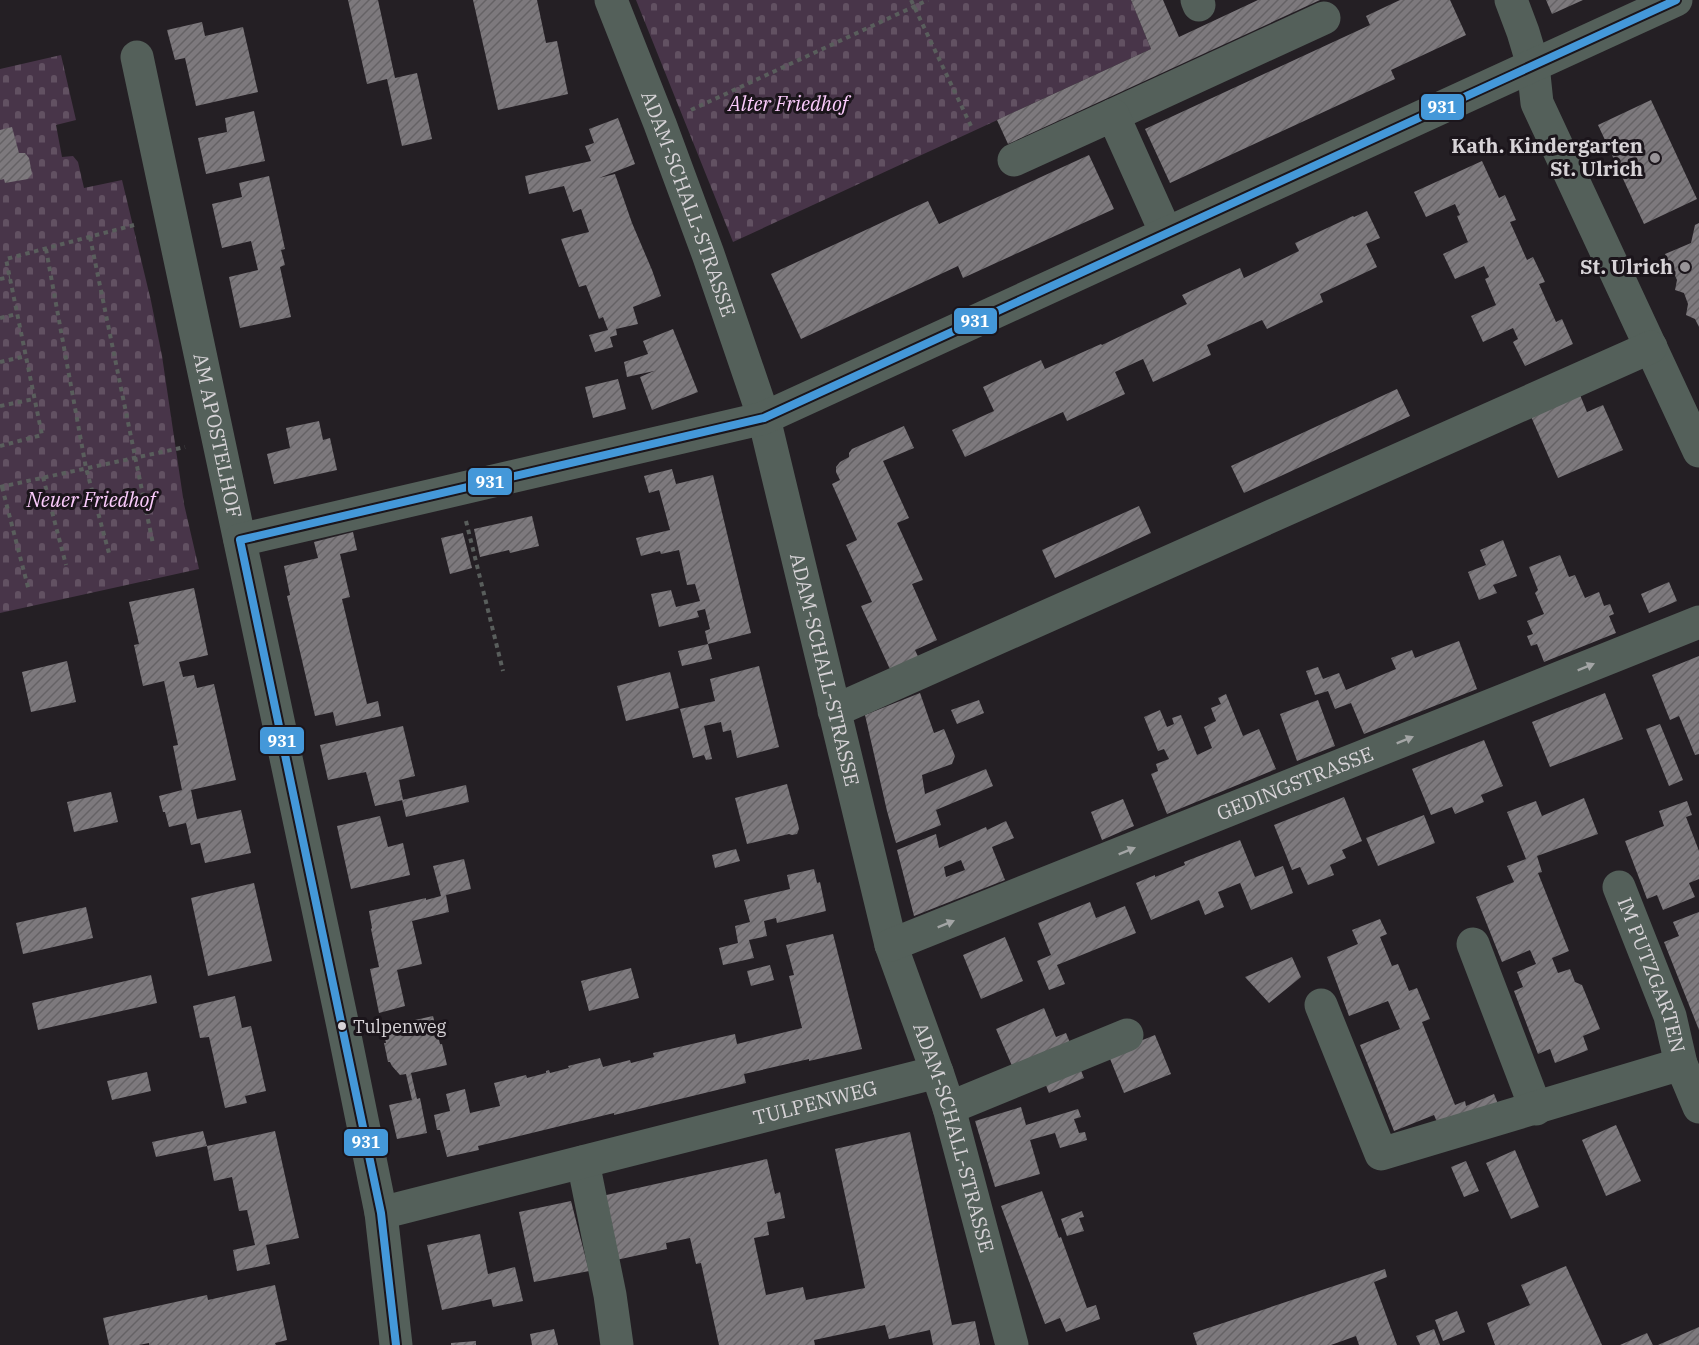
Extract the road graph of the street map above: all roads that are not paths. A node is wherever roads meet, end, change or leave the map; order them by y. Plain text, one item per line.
1 (611, 0) edge
2 (1511, 0) edge
3 (1676, 0) edge
4 (1324, 18) dead end
5 (137, 57) dead end
6 (1533, 65) junction
7 (1113, 115) junction
8 (1014, 160) dead end
9 (1166, 233) junction
10 (1651, 347) junction
11 (764, 418) junction
12 (1699, 452) edge
13 (240, 540) junction
14 (1699, 622) edge
15 (834, 711) junction
16 (1619, 887) dead end
17 (1473, 944) dead end
18 (891, 945) junction
19 (1321, 1005) dead end
20 (1127, 1035) dead end
21 (1681, 1064) junction
22 (938, 1072) junction
23 (1699, 1107) edge
24 (949, 1108) junction
25 (1536, 1109) junction
26 (584, 1162) junction
27 (381, 1213) junction
28 (396, 1345) edge
29 (617, 1345) edge
30 (1012, 1345) edge

1 - 11 street, ADAM-SCHALL-STRASSE
2 - 6 street
3 - 6 street
4 - 7 street
5 - 13 street, AM APOSTELHOF
6 - 9 street
6 - 10 street
7 - 8 street
7 - 9 street
9 - 11 street
10 - 12 street
10 - 15 street
11 - 13 street
11 - 15 street, ADAM-SCHALL-STRASSE
13 - 27 street, AM APOSTELHOF
18 -> 14 street, GEDINGSTRASSE
15 - 18 street, ADAM-SCHALL-STRASSE
16 - 21 street, IM PUTZGARTEN
17 - 25 street
18 - 22 street, ADAM-SCHALL-STRASSE
19 - 25 street, IM PUTZGARTEN
20 - 24 street
21 - 23 street, IM PUTZGARTEN
21 - 25 street, IM PUTZGARTEN
22 - 24 street, ADAM-SCHALL-STRASSE
22 - 26 street, TULPENWEG
24 - 30 street, ADAM-SCHALL-STRASSE
26 - 27 street, TULPENWEG
26 - 29 street
27 - 28 street, AM APOSTELHOF

